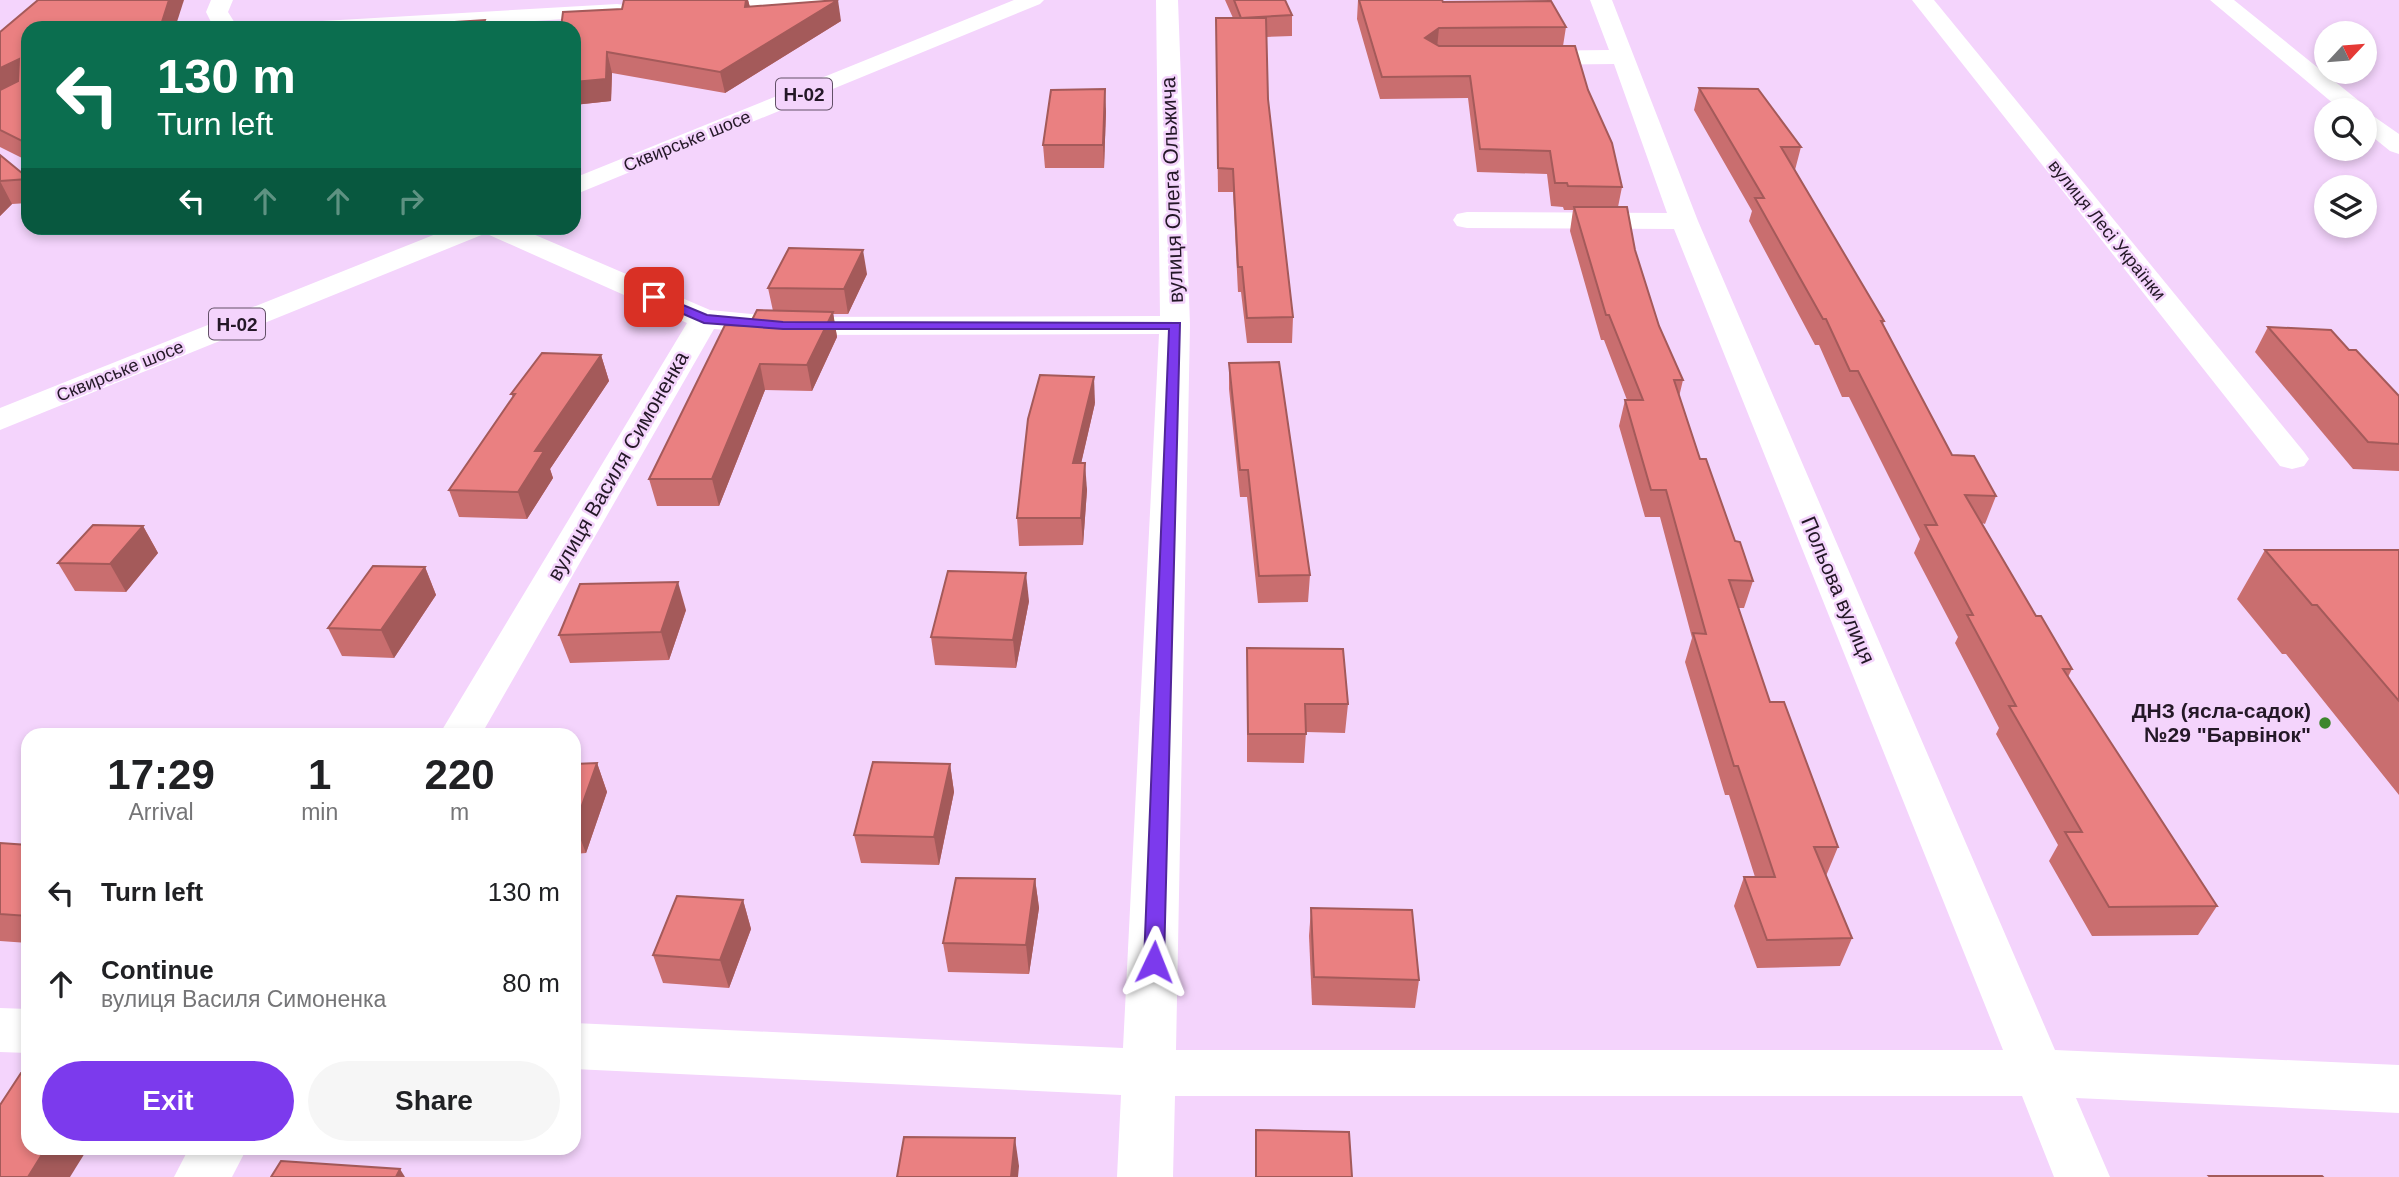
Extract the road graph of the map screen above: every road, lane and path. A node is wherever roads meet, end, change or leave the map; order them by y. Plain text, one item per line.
1 (222, 0) edge
2 (817, 0) edge
3 (1033, 0) edge
4 (1167, 0) edge
5 (1601, 0) edge
6 (1923, 0) edge
7 (2221, 0) edge
8 (671, 8) edge
9 (644, 9) edge
10 (579, 13) edge
11 (221, 21) edge
12 (442, 21) edge
13 (1621, 57) junction
14 (1503, 58) edge
15 (2340, 98) edge
16 (2377, 128) edge
17 (2399, 146) edge
18 (581, 184) edge
19 (1467, 220) dead end
20 (1684, 221) junction
21 (457, 235) edge
22 (513, 235) edge
23 (704, 319) junction
24 (1175, 326) junction
25 (0, 419) edge
26 (2292, 459) dead end
27 (464, 728) edge
28 (0, 1031) edge
29 (21, 1031) edge
30 (581, 1046) edge
31 (1150, 1073) junction
32 (2040, 1073) junction
33 (2399, 1089) edge
34 (215, 1155) edge
35 (202, 1177) edge
36 (1145, 1177) edge
37 (2082, 1177) edge

1 - 11 street
2 - 8 street
3 - 18 street, Сквирське шосе / Н-02
4 - 24 street, вулиця Олега Ольжича
5 - 13 street, Польова вулиця
6 - 26 street, вулиця Лесі Українки
7 - 15 street
9 - 10 street
10 - 12 street
13 - 14 street
13 - 20 street, Польова вулиця
16 - 17 street
19 - 20 street
20 - 32 street, Польова вулиця
21 - 25 street, Сквирське шосе / Н-02
22 - 23 street
23 - 24 street
23 - 27 street, вулиця Василя Симоненка
24 - 31 street, вулиця Олега Ольжича
28 - 29 street
30 - 31 street
31 - 32 street
31 - 36 street, вулиця Олега Ольжича
32 - 33 street
32 - 37 street, Польова вулиця
34 - 35 street

